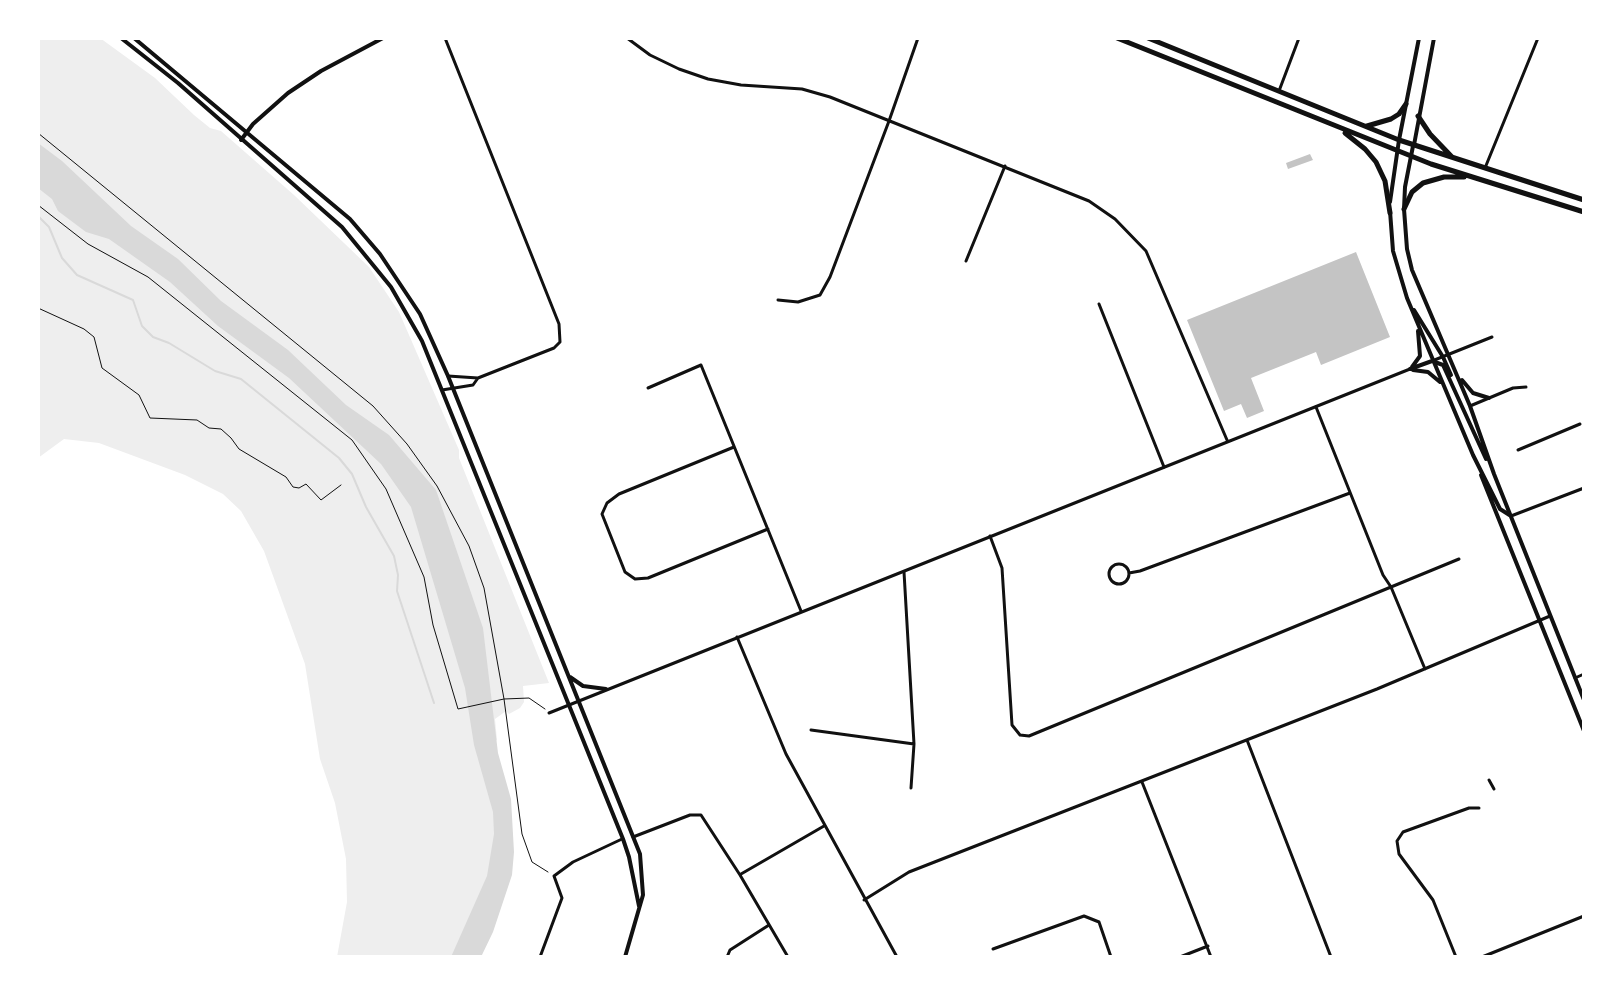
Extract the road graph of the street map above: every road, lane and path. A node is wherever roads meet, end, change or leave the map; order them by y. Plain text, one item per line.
1 (121, 38) edge
2 (134, 38) edge
3 (383, 38) edge
4 (445, 38) edge
5 (627, 38) edge
6 (918, 38) edge
7 (1117, 38) edge
8 (1148, 38) edge
9 (1299, 38) edge
10 (1419, 38) edge
11 (1434, 38) edge
12 (1538, 38) edge
13 (1279, 91) junction
14 (1261, 96) junction
15 (1406, 104) junction
16 (1418, 116) junction
17 (889, 121) junction
18 (1367, 126) junction
19 (1338, 127) junction
20 (248, 131) junction
21 (38, 133) edge
22 (241, 140) junction
23 (1399, 140) junction
24 (1414, 145) junction
25 (1397, 151) junction
26 (1411, 156) junction
27 (1453, 158) junction
28 (1005, 166) junction
29 (1485, 169) junction
30 (1473, 177) junction
31 (1584, 200) edge
32 (38, 205) edge
33 (1404, 209) junction
34 (1584, 212) edge
35 (1390, 213) junction
36 (1584, 225) edge
37 (1584, 248) edge
38 (966, 261) dead end
39 (1407, 298) junction
40 (778, 300) dead end
41 (1099, 304) dead end
42 (38, 308) edge
43 (1416, 320) junction
44 (1492, 337) dead end
45 (1446, 356) junction
46 (1432, 361) junction
47 (1454, 368) junction
48 (1410, 369) junction
49 (448, 376) junction
50 (478, 378) junction
51 (1444, 386) junction
52 (1526, 387) dead end
53 (648, 388) dead end
54 (453, 389) junction
55 (442, 390) junction
56 (1489, 398) junction
57 (1470, 406) junction
58 (1316, 407) junction
59 (1580, 424) dead end
60 (1228, 442) junction
61 (734, 447) junction
62 (1518, 450) dead end
63 (1473, 455) junction
64 (1164, 467) junction
65 (1494, 474) junction
66 (341, 485) dead end
67 (1584, 488) edge
68 (1350, 493) junction
69 (1511, 516) junction
70 (768, 529) junction
71 (990, 536) junction
72 (1459, 559) dead end
73 (904, 570) junction
74 (1129, 573) junction
75 (1391, 587) junction
76 (801, 611) junction
77 (1550, 616) junction
78 (1540, 621) junction
79 (737, 637) junction
80 (1425, 669) junction
81 (1584, 674) edge
82 (568, 675) junction
83 (1575, 678) junction
84 (606, 689) junction
85 (504, 699) junction
86 (578, 699) junction
87 (1584, 700) edge
88 (568, 704) junction
89 (548, 711) joint
90 (811, 730) dead end
91 (1584, 731) edge
92 (1247, 740) junction
93 (914, 744) junction
94 (1489, 780) dead end
95 (1142, 782) junction
96 (911, 788) dead end
97 (1494, 789) dead end
98 (1479, 808) dead end
99 (824, 826) junction
100 (633, 837) junction
101 (623, 839) junction
102 (740, 875) junction
103 (554, 876) junction
104 (864, 900) junction
105 (639, 906) junction
106 (1584, 916) edge
107 (769, 925) junction
108 (1208, 946) junction
109 (993, 949) dead end
110 (540, 957) edge
111 (625, 957) edge
112 (727, 957) edge
113 (788, 957) edge
114 (897, 957) edge
115 (1111, 957) edge
116 (1180, 957) edge
117 (1211, 957) edge
118 (1331, 957) edge
119 (1456, 957) edge
120 (1482, 957) edge

1 - 22 main road
2 - 20 main road
3 - 20 main road
4 - 50 street
5 - 17 street
6 - 17 street
7 - 14 highway
8 - 13 highway
9 - 13 street
10 - 15 main road
11 - 16 main road
12 - 29 street
13 - 14 highway
13 - 18 highway
14 - 19 highway
15 - 18 highway
15 - 23 main road
16 - 24 main road
16 - 27 highway
17 - 28 street
17 - 40 street
18 - 23 highway
19 - 25 highway
19 - 35 highway
20 - 22 main road
20 - 49 main road
21 - 85 path
22 - 55 main road
23 - 24 highway
23 - 25 main road
24 - 26 main road
24 - 27 highway
25 - 26 highway
25 - 35 main road
26 - 30 highway
26 - 33 main road
27 - 29 highway
28 - 38 street
28 - 60 street
29 - 31 highway
30 - 33 highway
30 - 34 highway
32 - 85 path
33 - 45 main road
35 - 39 main road
36 - 37 street
39 - 43 main road
39 - 45 main road
41 - 64 street
42 - 66 path
43 - 46 main road
43 - 48 main road
44 - 45 street
45 - 46 street
45 - 47 main road
45 - 57 main road
46 - 48 main road
46 - 51 main road
46 - 65 main road
47 - 56 main road
47 - 57 main road
48 - 51 main road
48 - 58 street
49 - 50 street
49 - 54 main road
50 - 54 street
51 - 63 main road
52 - 56 street
53 - 61 street
54 - 55 street
54 - 82 main road
55 - 88 main road
56 - 57 street
57 - 65 main road
58 - 60 street
58 - 68 street
59 - 62 street
60 - 64 street
61 - 70 street
61 - 70 street
63 - 69 main road
63 - 78 main road
64 - 71 street
65 - 69 main road
67 - 69 street
68 - 74 street
68 - 75 street
69 - 77 main road
70 - 76 street
71 - 73 street
71 - 75 street
72 - 75 street
73 - 76 street
73 - 93 street
74 - 74 street
75 - 80 street
76 - 79 street
77 - 78 street
77 - 83 main road
78 - 80 street
78 - 91 main road
79 - 84 street
79 - 99 street
80 - 92 street
81 - 83 street
82 - 84 main road
82 - 86 main road
83 - 87 main road
84 - 86 street
85 - 89 path
85 - 103 path
86 - 88 street
86 - 100 main road
88 - 89 street
88 - 101 main road
90 - 93 street
92 - 95 street
92 - 118 street
93 - 96 street
94 - 97 street
95 - 104 street
95 - 108 street
98 - 119 street
99 - 102 street
99 - 104 street
100 - 102 street
100 - 105 main road
101 - 103 street
101 - 105 main road
102 - 107 street
103 - 110 street
104 - 114 street
105 - 111 main road
106 - 120 street
107 - 112 street
107 - 113 street
108 - 116 street
108 - 117 street
109 - 115 street

